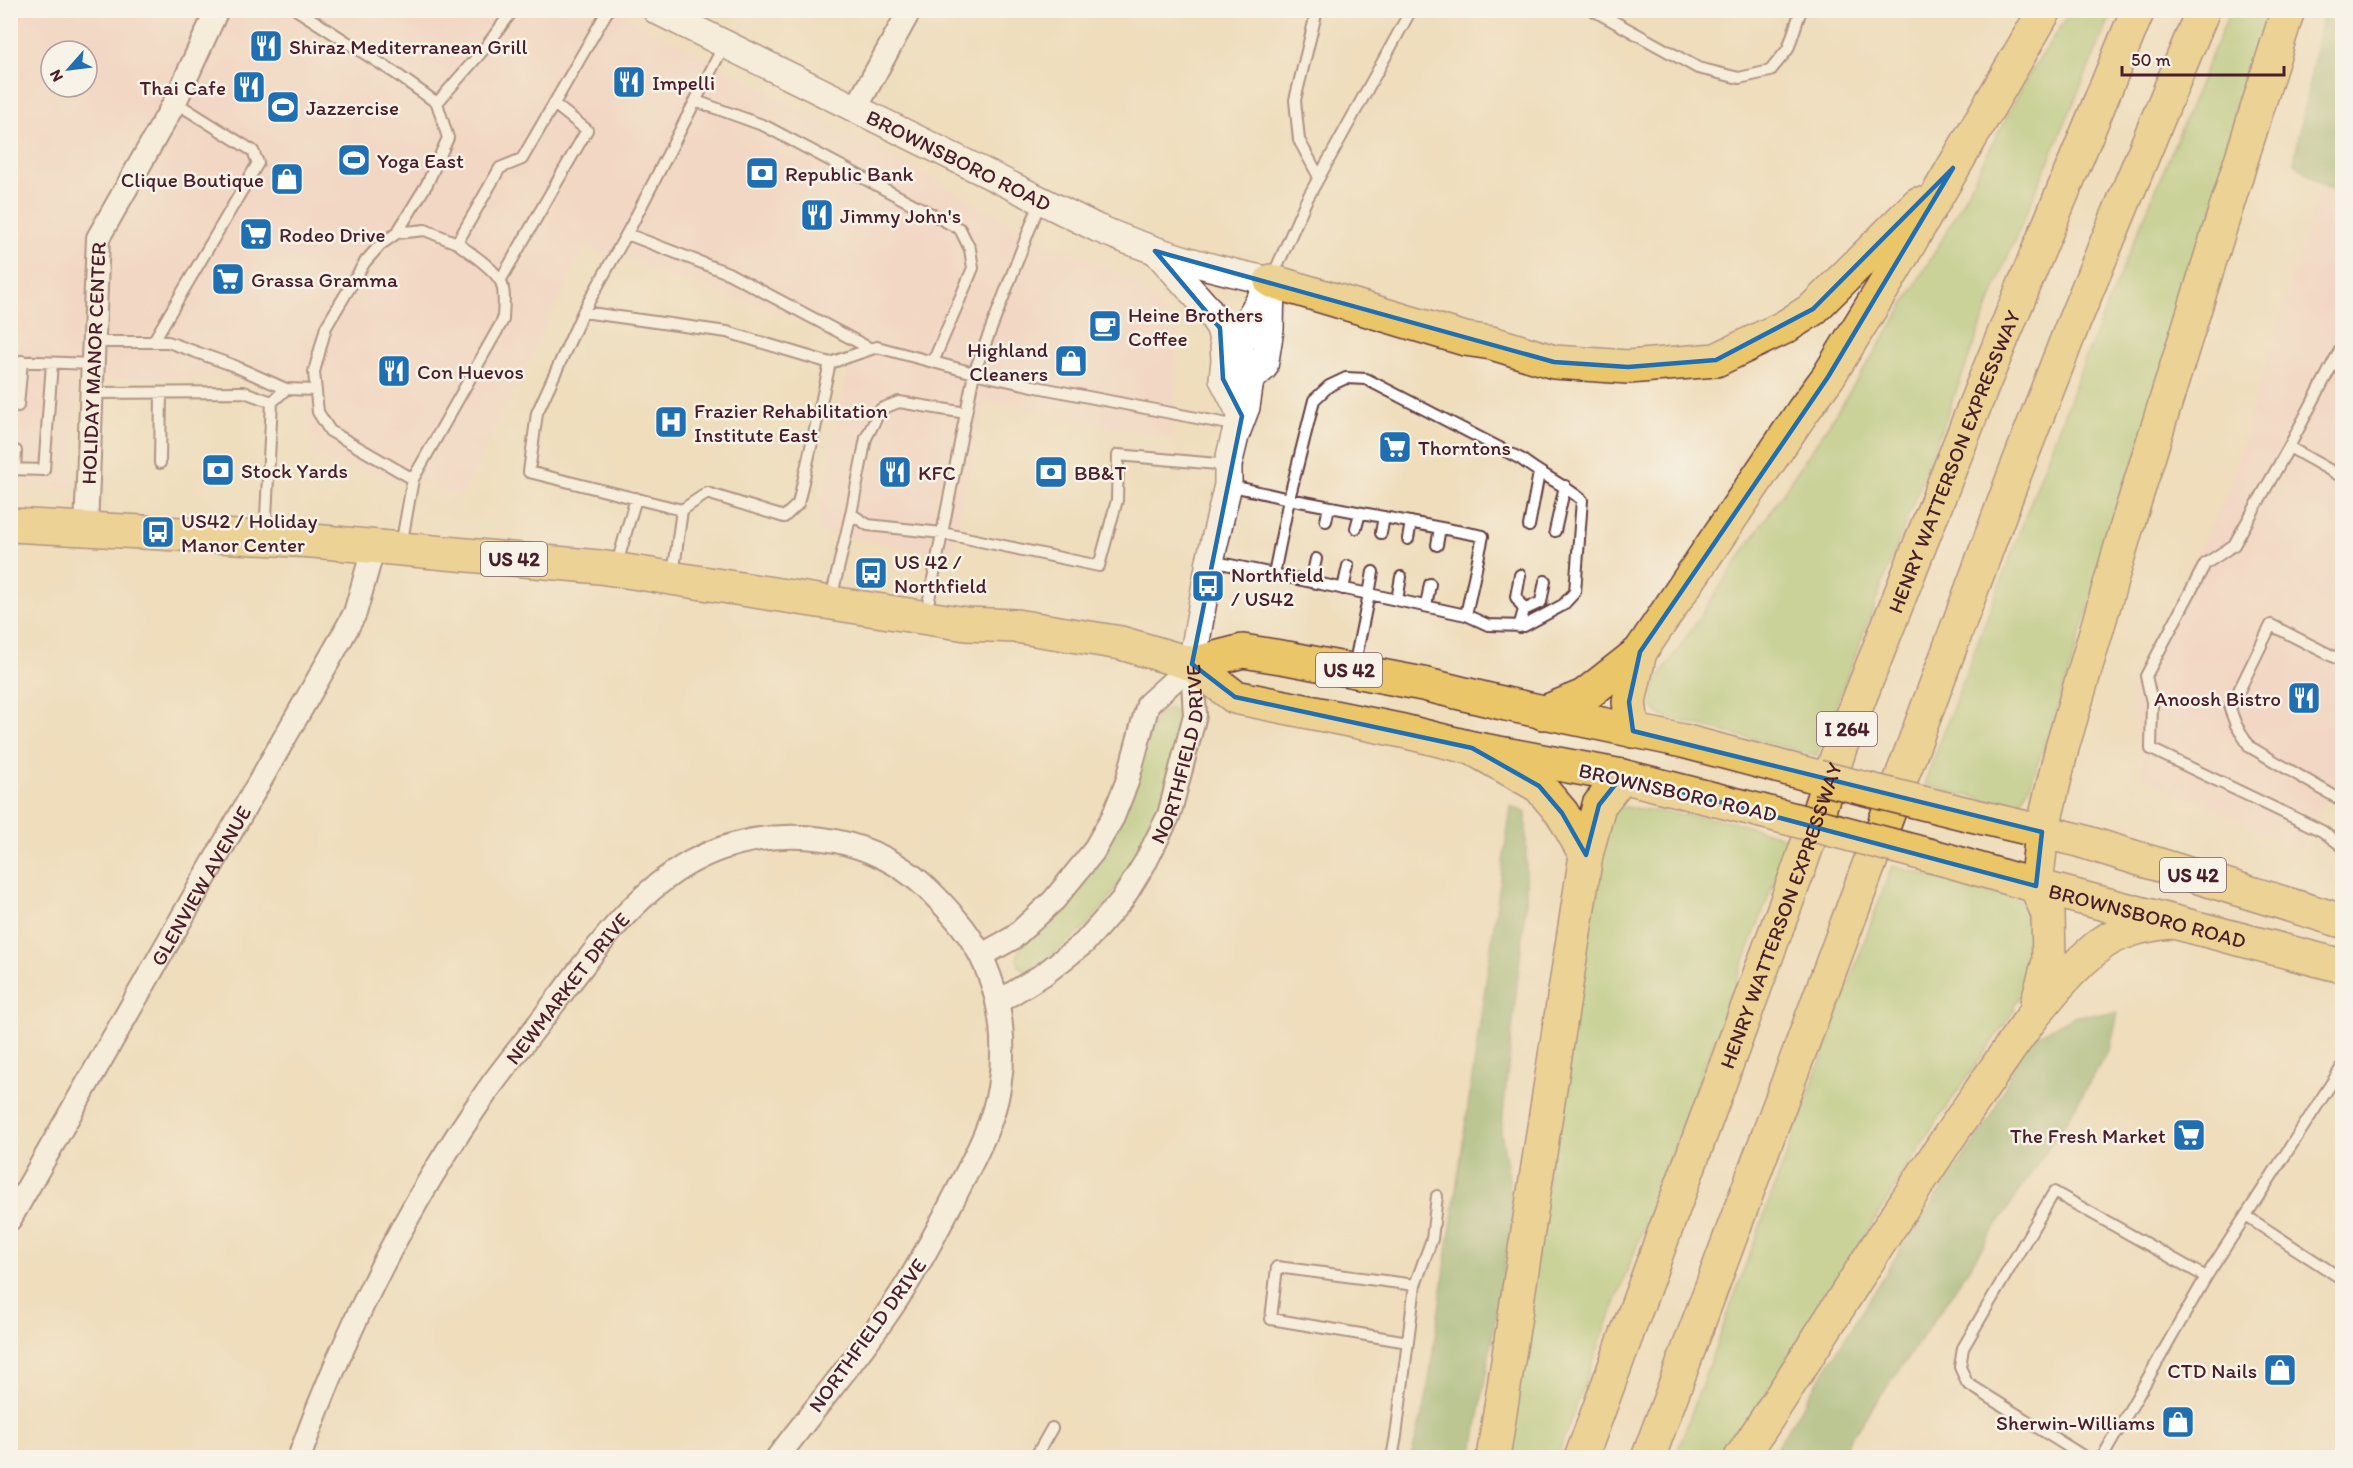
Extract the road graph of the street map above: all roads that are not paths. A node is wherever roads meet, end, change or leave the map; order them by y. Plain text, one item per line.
1 (12, 10) edge
2 (217, 10) edge
3 (297, 10) edge
4 (513, 10) edge
5 (608, 10) edge
6 (656, 10) edge
7 (910, 10) edge
8 (1317, 10) edge
9 (1411, 10) edge
10 (1593, 10) edge
11 (1801, 10) edge
12 (2044, 10) edge
13 (2138, 10) edge
14 (2203, 10) edge
15 (2288, 10) edge
16 (10, 16) edge
17 (725, 45) junction
18 (696, 101) junction
19 (175, 102) junction
20 (436, 103) junction
21 (554, 104) junction
22 (856, 108) junction
23 (1953, 168) junction
24 (1319, 177) junction
25 (1040, 202) junction
26 (398, 232) junction
27 (627, 234) junction
28 (457, 243) junction
29 (1155, 251) junction
30 (500, 281) junction
31 (1271, 281) junction
32 (583, 312) junction
33 (153, 342) junction
34 (2343, 346) edge
35 (871, 349) junction
36 (93, 353) junction
37 (16, 361) edge
38 (933, 362) junction
39 (52, 363) junction
40 (830, 363) junction
41 (974, 373) junction
42 (286, 389) junction
43 (316, 390) junction
44 (92, 393) junction
45 (161, 393) junction
46 (272, 402) junction
47 (18, 406) dead end
48 (966, 413) junction
49 (1240, 421) junction
50 (2289, 447) junction
51 (16, 451) dead end
52 (160, 463) dead end
53 (13, 469) edge
54 (1539, 473) junction
55 (1228, 475) junction
56 (2343, 477) edge
57 (413, 479) junction
58 (1564, 486) junction
59 (636, 498) junction
60 (1288, 499) junction
61 (1329, 507) junction
62 (682, 510) junction
63 (1360, 513) junction
64 (851, 514) junction
65 (1384, 517) junction
66 (1326, 521) dead end
67 (1411, 522) junction
68 (10, 525) edge
69 (1529, 526) dead end
70 (87, 528) junction
71 (1356, 528) dead end
72 (1440, 528) junction
73 (1556, 531) dead end
74 (942, 533) junction
75 (1381, 533) dead end
76 (265, 538) junction
77 (1408, 539) dead end
78 (1437, 545) dead end
79 (387, 548) junction
80 (1316, 559) dead end
81 (1210, 561) junction
82 (1348, 566) dead end
83 (615, 570) junction
84 (1373, 572) dead end
85 (1274, 574) junction
86 (1520, 575) dead end
87 (1401, 577) dead end
88 (672, 578) junction
89 (1545, 581) dead end
90 (1311, 582) junction
91 (1430, 584) dead end
92 (1343, 589) junction
93 (1368, 594) junction
94 (1397, 600) junction
95 (830, 602) junction
96 (1426, 606) junction
97 (1524, 610) junction
98 (1466, 615) junction
99 (925, 617) junction
100 (1518, 627) junction
101 (1640, 652) junction
102 (2343, 661) edge
103 (1192, 664) junction
104 (1353, 671) junction
105 (1543, 713) junction
106 (1633, 731) junction
107 (1472, 748) junction
108 (1622, 776) junction
109 (2339, 800) dead end
110 (2042, 832) junction
111 (2343, 846) edge
112 (1586, 855) junction
113 (2036, 886) junction
114 (2343, 921) edge
115 (2172, 922) junction
116 (982, 955) junction
117 (2343, 966) edge
118 (991, 979) joint
119 (998, 1002) junction
120 (2034, 1014) junction
121 (2343, 1067) edge
122 (1437, 1196) dead end
123 (2246, 1216) junction
124 (10, 1219) edge
125 (2206, 1277) junction
126 (2343, 1279) edge
127 (1415, 1285) junction
128 (1408, 1342) junction
129 (1052, 1428) dead end
130 (299, 1458) edge
131 (777, 1458) edge
132 (1035, 1458) edge
133 (1392, 1458) edge
134 (1493, 1458) edge
135 (1581, 1458) edge
136 (1648, 1458) edge
137 (1741, 1458) edge
138 (2086, 1458) edge
139 (2102, 1458) edge

1 - 16 lane
2 - 19 street, HOLIDAY MANOR CENTER
3 - 20 lane
4 - 20 lane
5 - 21 lane
6 - 17 street, BROWNSBORO ROAD
7 - 22 street
8 - 24 lane
9 - 24 lane
10 - 11 lane
12 - 23 main road
13 - 135 main road, HENRY WATTERSON EXPRESSWAY / I 264
14 - 136 main road
15 - 110 main road
17 - 18 lane
17 - 22 street, BROWNSBORO ROAD
18 - 27 lane
18 - 38 lane
19 - 33 lane
19 - 36 street, HOLIDAY MANOR CENTER
20 - 26 lane
21 - 28 lane
21 - 30 lane
22 - 25 street, BROWNSBORO ROAD
23 - 31 main road
23 - 101 main road
24 - 31 lane
25 - 29 street, BROWNSBORO ROAD
25 - 41 lane
26 - 28 lane
26 - 43 lane
27 - 32 lane
27 - 35 lane
28 - 30 lane
29 - 31 street, BROWNSBORO ROAD
29 - 49 street
30 - 57 lane
31 - 49 street
32 - 40 lane
32 - 59 lane
33 - 36 lane
33 - 42 lane
34 - 50 lane
35 - 38 lane
35 - 40 lane
36 - 39 lane
36 - 44 street, HOLIDAY MANOR CENTER
37 - 39 lane
37 - 47 lane
38 - 41 lane
39 - 53 lane
40 - 62 lane
41 - 48 lane
41 - 49 lane
42 - 43 lane
42 - 46 lane
43 - 57 lane
44 - 45 lane
44 - 70 street, HOLIDAY MANOR CENTER
45 - 46 lane
45 - 52 lane
46 - 76 lane
48 - 64 lane
48 - 74 lane
49 - 55 street
50 - 56 lane
50 - 111 lane
51 - 53 lane
54 - 58 lane
54 - 60 lane
54 - 69 lane
55 - 60 lane
55 - 74 lane
55 - 81 street
57 - 79 lane
58 - 73 lane
58 - 100 lane
59 - 62 lane
59 - 83 lane
60 - 61 lane
60 - 85 lane
61 - 63 lane
61 - 66 lane
62 - 88 lane
63 - 65 lane
63 - 71 lane
64 - 74 lane
64 - 95 lane
65 - 67 lane
65 - 75 lane
67 - 72 lane
67 - 77 lane
68 - 70 main road, US 42
70 - 76 main road, US 42
72 - 78 lane
72 - 98 lane
74 - 99 lane
76 - 79 main road, US 42
79 - 83 main road, US 42
79 - 124 street, GLENVIEW AVENUE
80 - 90 lane
81 - 85 lane
81 - 103 street
82 - 92 lane
83 - 88 main road, US 42
84 - 93 lane
85 - 90 lane
86 - 97 lane
87 - 94 lane
88 - 95 main road, US 42
89 - 97 lane
90 - 92 lane
91 - 96 lane
92 - 93 lane
93 - 94 lane
93 - 104 lane
94 - 96 lane
95 - 99 main road, US 42
96 - 98 lane
97 - 100 lane
98 - 100 lane
99 - 103 main road, US 42
101 - 105 main road
101 - 106 main road
102 - 109 lane
103 - 104 main road, US 42
103 - 107 main road, BROWNSBORO ROAD / US 42
103 - 116 street, NORTHFIELD DRIVE
103 - 119 street, NORTHFIELD DRIVE
104 - 105 main road, US 42
105 - 106 main road, US 42
106 - 108 main road
106 - 110 main road, US 42, bridge
107 - 108 main road, BROWNSBORO ROAD / US 42
107 - 112 main road
108 - 112 main road
108 - 113 main road, BROWNSBORO ROAD / US 42, bridge
110 - 113 main road
110 - 114 main road, US 42
112 - 134 main road
113 - 115 main road, BROWNSBORO ROAD / US 42
113 - 120 main road
115 - 117 main road, BROWNSBORO ROAD / US 42
115 - 120 main road
116 - 118 street, NEWMARKET DRIVE
116 - 130 street, NEWMARKET DRIVE
118 - 119 street, NORTHFIELD DRIVE
119 - 131 street, NORTHFIELD DRIVE
120 - 137 main road
121 - 123 lane
122 - 127 lane
123 - 125 lane
123 - 126 lane
125 - 138 lane
125 - 139 lane
127 - 128 lane
127 - 128 lane
128 - 133 lane
129 - 132 lane

